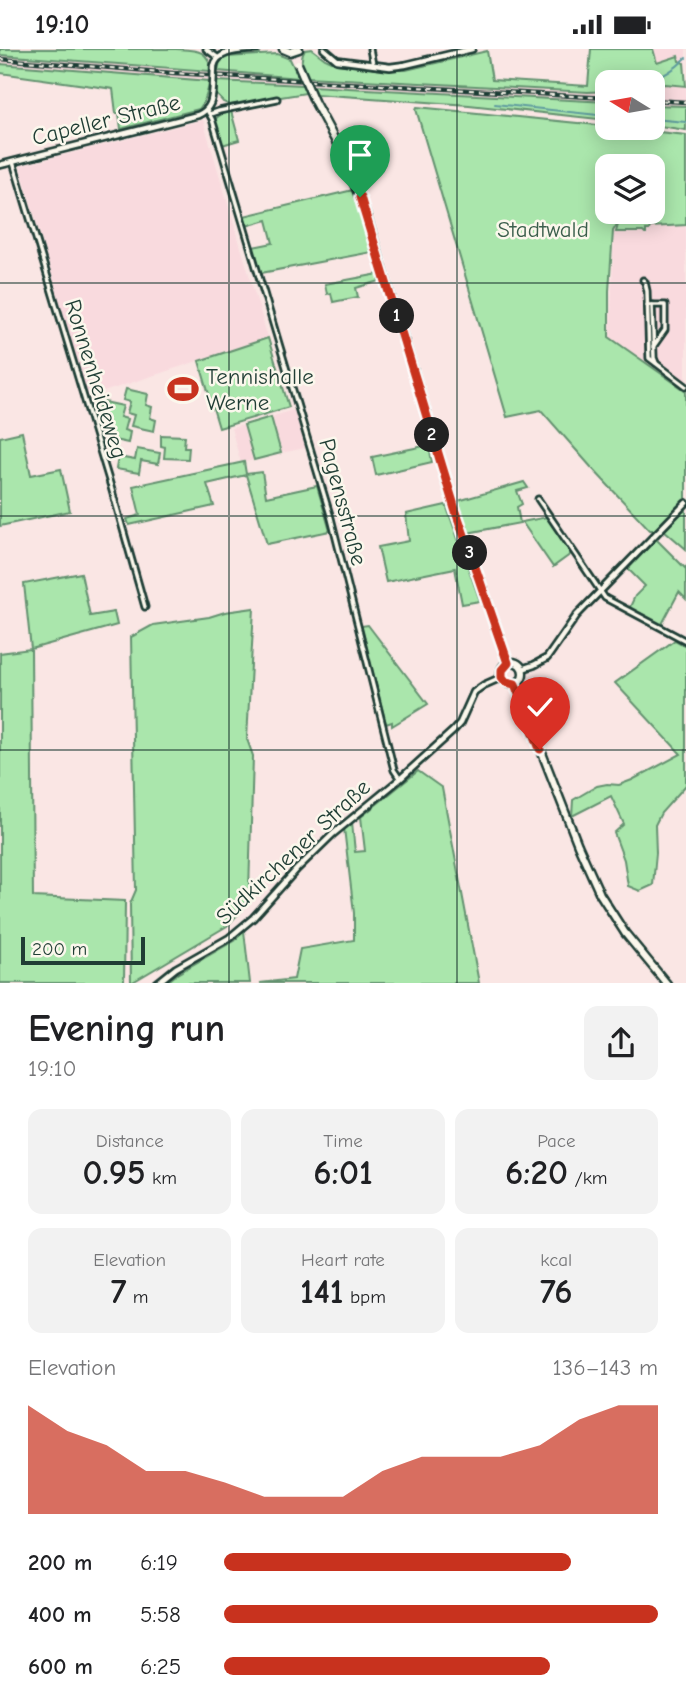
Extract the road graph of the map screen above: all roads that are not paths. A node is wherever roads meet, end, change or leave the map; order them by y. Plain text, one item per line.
1 (206, 49) edge
2 (258, 49) edge
3 (324, 49) edge
4 (370, 49) edge
5 (471, 49) edge
6 (292, 50) edge
7 (217, 57) junction
8 (373, 65) junction
9 (277, 99) dead end
10 (208, 112) junction
11 (13, 162) junction
12 (0, 165) edge
13 (643, 280) dead end
14 (650, 305) junction
15 (653, 347) junction
16 (657, 365) junction
17 (686, 386) edge
18 (538, 499) dead end
19 (686, 503) edge
20 (599, 592) junction
21 (145, 607) dead end
22 (686, 641) edge
23 (508, 663) junction
24 (522, 669) junction
25 (502, 677) junction
26 (515, 684) junction
27 (400, 779) junction
28 (156, 983) edge
29 (667, 983) edge

1 - 7 street
2 - 7 street
3 - 8 street
4 - 8 street
5 - 8 street
6 - 23 main road, bridge
7 - 10 street, Capeller Straße, bridge
9 - 10 street
10 - 11 street, Capeller Straße
10 - 27 street, Pagensstraße
11 - 12 street, Capeller Straße
11 - 21 street, Ronnenheideweg
13 - 14 street
14 - 15 street
14 - 15 street
14 - 16 street
15 - 16 street
16 - 17 street
18 - 20 street
19 - 20 street
20 - 22 street
20 - 24 street
23 - 24 main road
23 - 25 main road
24 - 26 main road
25 - 26 main road
25 - 27 street, Südkirchener Straße
26 - 29 main road
27 - 28 street, Südkirchener Straße

